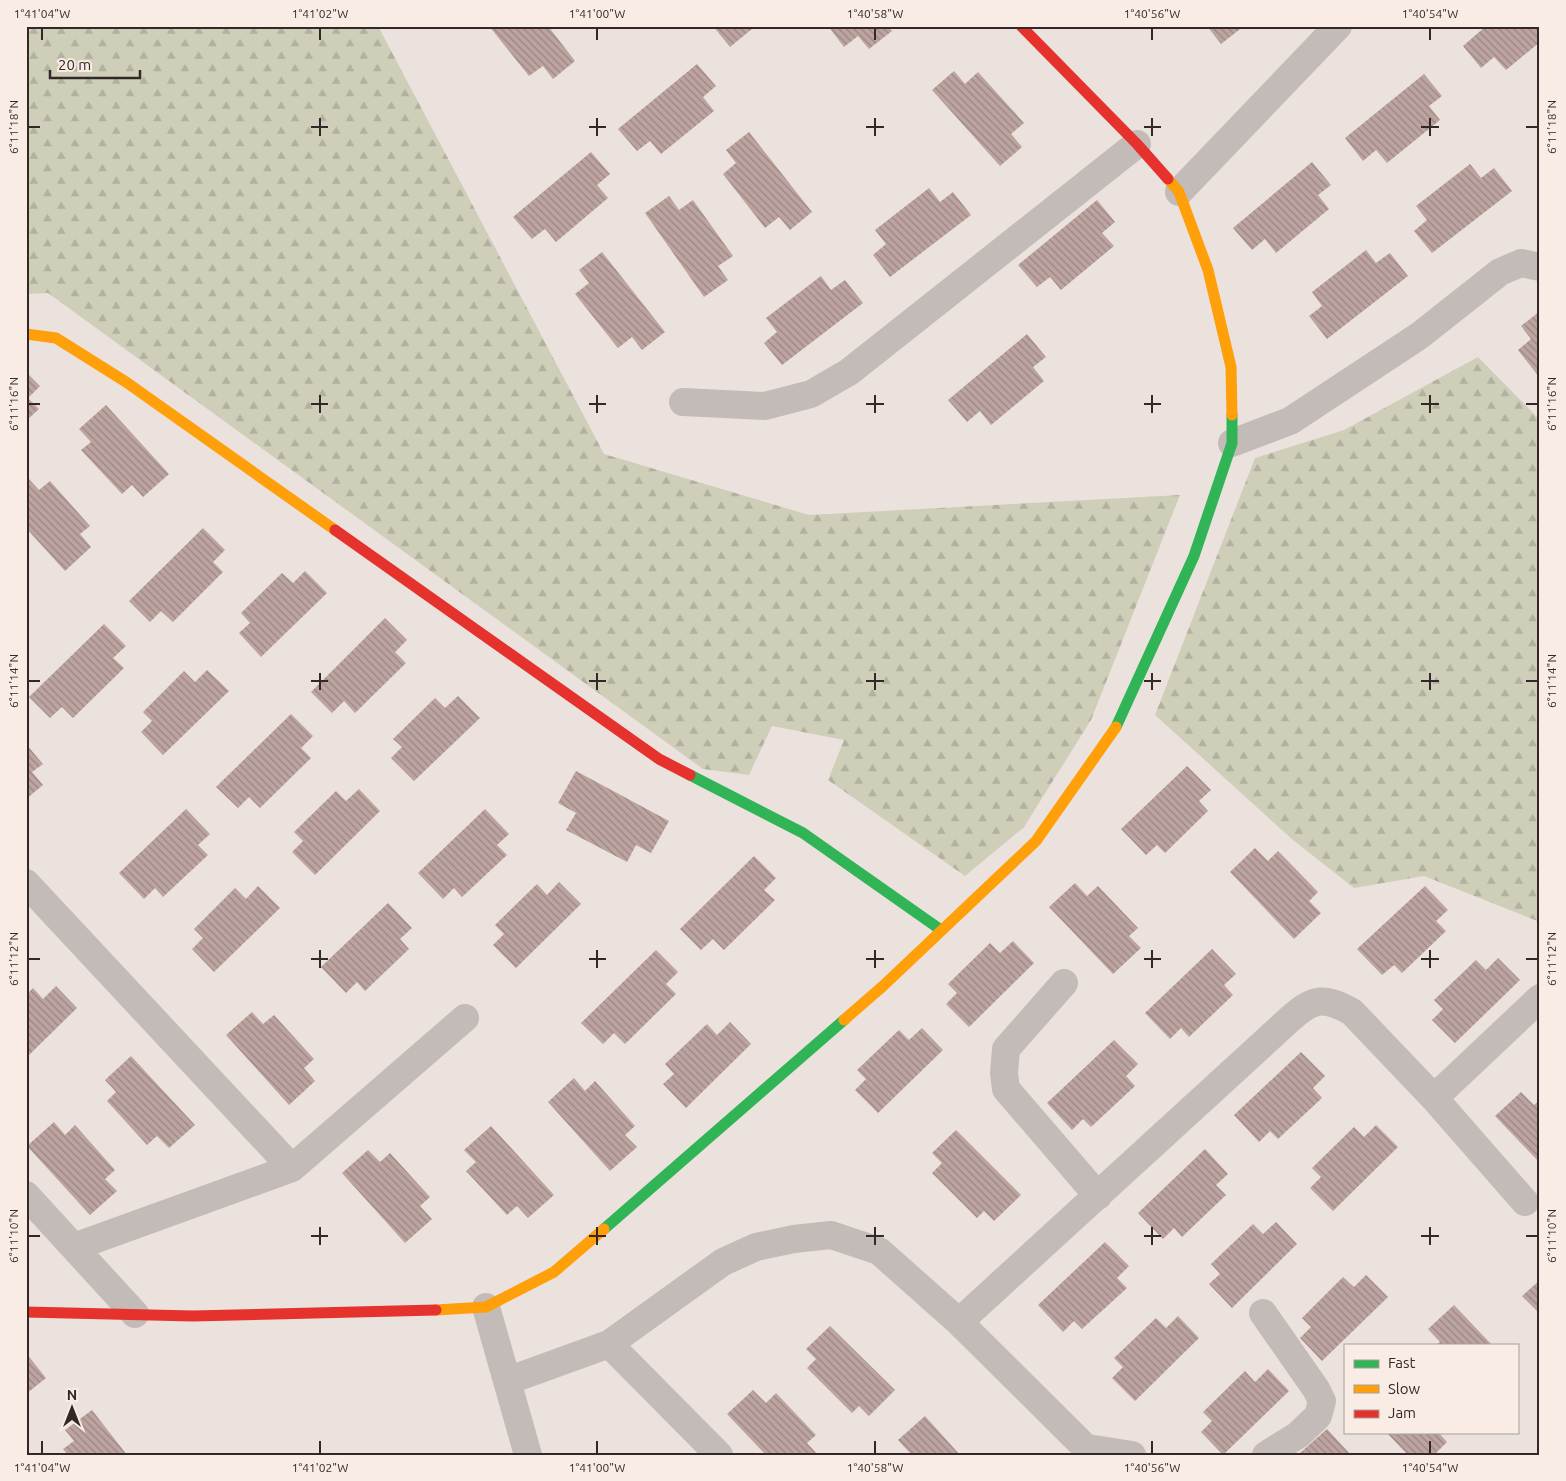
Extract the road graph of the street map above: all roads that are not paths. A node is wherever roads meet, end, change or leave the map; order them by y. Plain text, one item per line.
1 (1021, 26) edge
2 (1338, 26) edge
3 (1137, 144) junction
4 (1180, 192) junction
5 (1540, 268) edge
6 (26, 334) edge
7 (683, 402) dead end
8 (1232, 443) junction
9 (26, 883) edge
10 (941, 930) junction
11 (1064, 983) dead end
12 (1540, 998) edge
13 (465, 1018) dead end
14 (1434, 1098) junction
15 (292, 1168) junction
16 (26, 1195) edge
17 (1098, 1196) junction
18 (1525, 1202) dead end
19 (74, 1247) junction
20 (486, 1307) junction
21 (26, 1312) edge
22 (1263, 1313) dead end
23 (135, 1314) junction
24 (959, 1322) junction
25 (610, 1344) junction
26 (507, 1381) junction
27 (1091, 1452) edge
28 (528, 1455) edge
29 (719, 1455) edge
30 (1132, 1455) edge
31 (1266, 1455) edge

1 - 3 street
2 - 4 street
3 - 4 street
3 - 7 street
4 - 8 street
5 - 8 street
6 - 10 street
8 - 10 street
9 - 15 street
10 - 20 street
11 - 17 street
12 - 14 street
13 - 15 street
14 - 17 street
14 - 18 street
15 - 19 street
16 - 19 street
17 - 24 street
19 - 23 street
20 - 23 street
20 - 26 street
21 - 23 street
22 - 31 street
24 - 25 street
24 - 27 street
25 - 26 street
25 - 29 street
26 - 28 street
27 - 30 street

